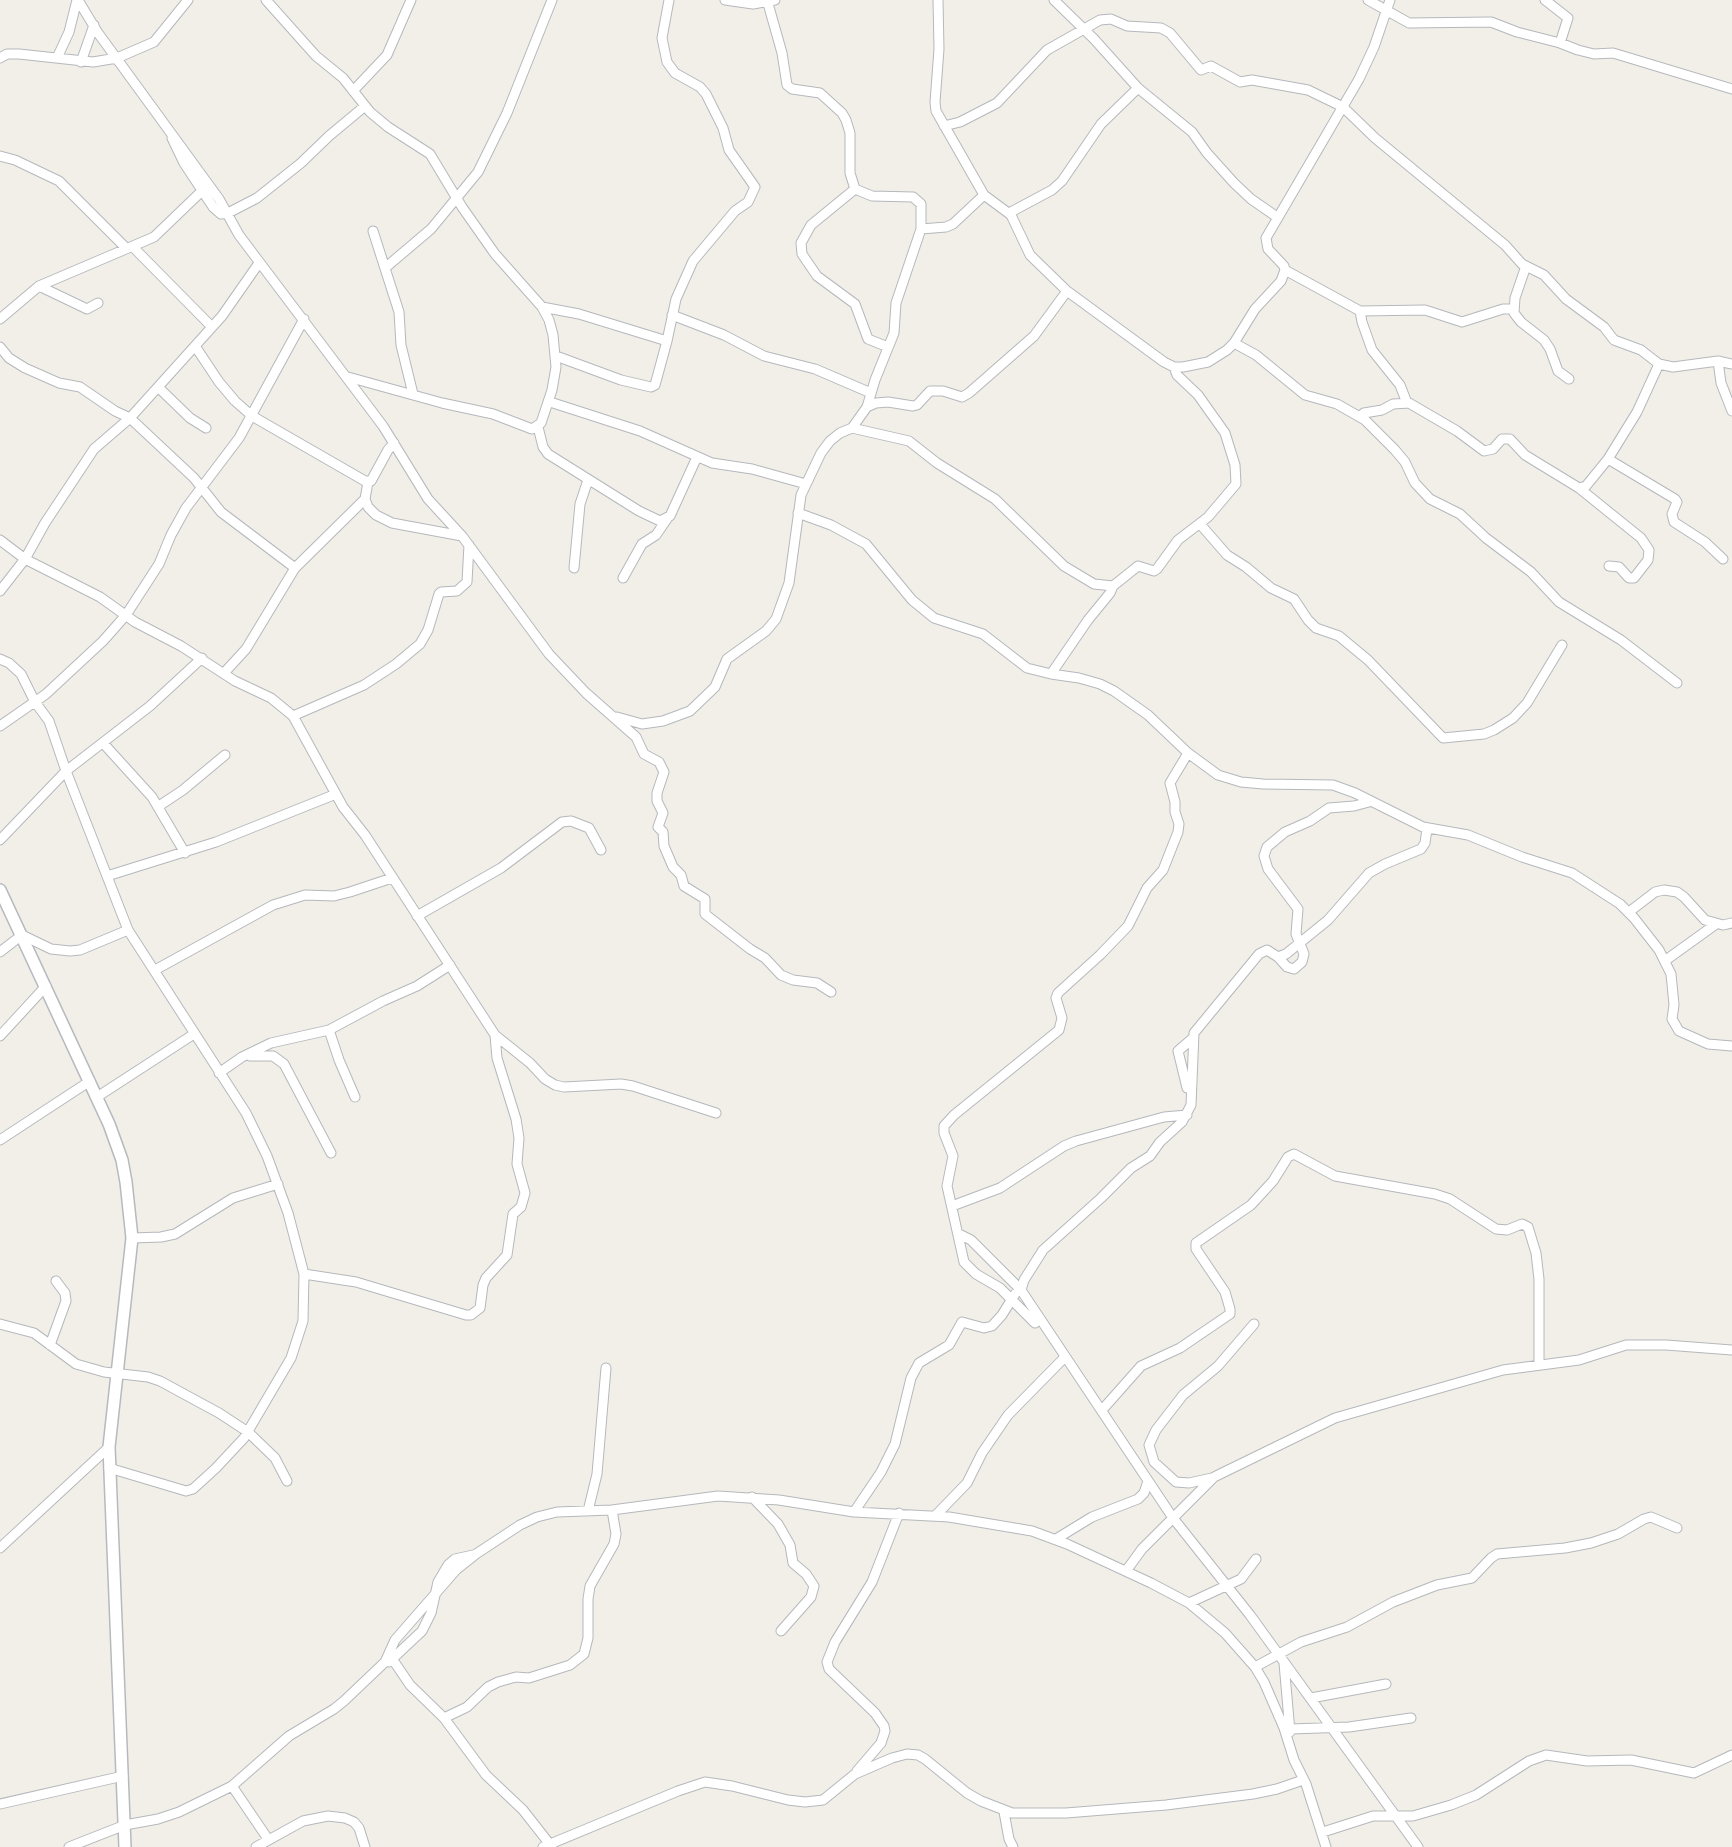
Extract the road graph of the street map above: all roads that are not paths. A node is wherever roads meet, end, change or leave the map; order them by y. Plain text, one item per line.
1 (78, 0) edge
2 (188, 0) edge
3 (266, 0) edge
4 (411, 0) edge
5 (552, 0) edge
6 (669, 0) edge
7 (724, 0) edge
8 (770, 0) edge
9 (938, 0) edge
10 (1054, 0) edge
11 (1368, 0) edge
12 (1545, 0) edge
13 (1388, 4) edge
14 (94, 25) junction
15 (1084, 30) junction
16 (1560, 43) junction
17 (2, 44) edge
18 (4, 56) edge
19 (57, 58) junction
20 (117, 58) junction
21 (81, 62) junction
22 (1138, 88) junction
23 (1732, 89) edge
24 (353, 91) junction
25 (364, 106) junction
26 (1343, 107) junction
27 (944, 126) junction
28 (0, 156) edge
29 (205, 187) junction
30 (855, 189) junction
31 (984, 196) junction
32 (456, 198) junction
33 (228, 213) junction
34 (1009, 213) junction
35 (1277, 217) junction
36 (921, 229) junction
37 (373, 231) dead end
38 (129, 248) junction
39 (260, 263) junction
40 (1526, 266) junction
41 (385, 268) junction
42 (1285, 270) junction
43 (39, 286) junction
44 (1066, 291) junction
45 (98, 304) dead end
46 (542, 307) junction
47 (1514, 309) junction
48 (1360, 312) junction
49 (672, 315) junction
50 (0, 318) edge
51 (304, 320) junction
52 (211, 326) junction
53 (667, 342) junction
54 (1234, 343) junction
55 (195, 346) junction
56 (0, 347) edge
57 (888, 347) junction
58 (556, 356) junction
59 (1718, 360) junction
60 (1659, 364) junction
61 (1732, 364) edge
62 (1174, 367) junction
63 (346, 376) junction
64 (1569, 379) dead end
65 (158, 387) junction
66 (870, 393) junction
67 (414, 394) junction
68 (550, 402) junction
69 (1407, 402) junction
70 (867, 407) junction
71 (1732, 411) edge
72 (252, 416) junction
73 (1360, 416) junction
74 (130, 418) junction
75 (538, 427) junction
76 (206, 428) dead end
77 (852, 428) junction
78 (394, 443) junction
79 (696, 457) junction
80 (1608, 459) junction
81 (588, 480) junction
82 (368, 482) junction
83 (806, 484) junction
84 (201, 488) junction
85 (1579, 488) junction
86 (365, 500) junction
87 (798, 513) junction
88 (666, 519) junction
89 (1200, 524) junction
90 (0, 540) edge
91 (466, 540) junction
92 (25, 559) junction
93 (1723, 560) dead end
94 (1609, 566) dead end
95 (294, 568) junction
96 (574, 568) dead end
97 (623, 578) dead end
98 (1113, 586) junction
99 (0, 590) edge
100 (126, 615) junction
101 (1562, 645) dead end
102 (202, 658) junction
103 (0, 659) edge
104 (224, 674) junction
105 (1051, 674) junction
106 (1677, 683) dead end
107 (35, 702) junction
108 (610, 713) junction
109 (292, 716) junction
110 (0, 726) edge
111 (103, 743) junction
112 (1188, 753) junction
113 (225, 755) dead end
114 (66, 771) junction
115 (336, 794) junction
116 (1369, 802) junction
117 (159, 806) junction
118 (1427, 828) junction
119 (0, 840) edge
120 (600, 850) dead end
121 (185, 854) junction
122 (107, 876) junction
123 (392, 878) junction
124 (0, 890) edge
125 (1628, 912) junction
126 (417, 916) junction
127 (1732, 923) edge
128 (1716, 924) junction
129 (128, 930) junction
130 (22, 934) junction
131 (1301, 942) junction
132 (0, 952) edge
133 (1278, 957) junction
134 (1666, 960) junction
135 (450, 964) junction
136 (155, 970) junction
137 (46, 986) junction
138 (832, 992) dead end
139 (330, 1030) junction
140 (194, 1034) junction
141 (495, 1035) junction
142 (0, 1036) edge
143 (1732, 1046) edge
144 (242, 1057) junction
145 (219, 1073) junction
146 (90, 1082) junction
147 (97, 1097) junction
148 (355, 1097) dead end
149 (716, 1112) dead end
150 (1186, 1115) junction
151 (0, 1140) edge
152 (331, 1153) dead end
153 (278, 1184) junction
154 (952, 1206) junction
155 (959, 1234) junction
156 (132, 1238) junction
157 (304, 1274) junction
158 (56, 1281) dead end
159 (1019, 1288) junction
160 (1012, 1299) junction
161 (0, 1324) edge
162 (1254, 1324) dead end
163 (1049, 1335) junction
164 (50, 1345) junction
165 (1732, 1350) edge
166 (1065, 1357) junction
167 (1539, 1365) junction
168 (606, 1368) dead end
169 (115, 1373) junction
170 (1102, 1410) junction
171 (248, 1432) junction
172 (108, 1447) junction
173 (110, 1468) junction
174 (1214, 1477) junction
175 (1148, 1480) junction
176 (287, 1481) dead end
177 (752, 1497) junction
178 (588, 1510) junction
179 (612, 1510) junction
180 (854, 1512) junction
181 (898, 1513) junction
182 (936, 1516) junction
183 (1173, 1518) junction
184 (1677, 1528) dead end
185 (1056, 1539) junction
186 (0, 1548) edge
187 (1256, 1559) dead end
188 (1126, 1571) junction
189 (1228, 1586) junction
190 (435, 1593) junction
191 (1189, 1604) junction
192 (781, 1631) dead end
193 (1281, 1658) junction
194 (393, 1660) junction
195 (381, 1667) junction
196 (1255, 1668) junction
197 (1386, 1684) dead end
198 (1311, 1698) junction
199 (444, 1718) junction
200 (1411, 1718) dead end
201 (1333, 1728) junction
202 (1290, 1729) junction
203 (1290, 1750) junction
204 (1732, 1754) edge
205 (855, 1774) junction
206 (122, 1776) junction
207 (1304, 1780) junction
208 (232, 1786) junction
209 (0, 1804) edge
210 (1004, 1812) junction
211 (1394, 1817) junction
212 (125, 1825) junction
213 (1323, 1832) junction
214 (268, 1839) junction
215 (549, 1846) edge
216 (69, 1847) edge
217 (125, 1847) edge
218 (256, 1847) edge
219 (365, 1847) edge
220 (1012, 1847) edge
221 (1326, 1847) edge
222 (1418, 1847) edge

1 - 14 street
1 - 19 street
2 - 20 street
3 - 24 street
4 - 24 street
5 - 32 street
6 - 49 street
7 - 8 street
8 - 30 street
9 - 27 street
10 - 15 street
11 - 13 street
12 - 16 street
13 - 16 street
13 - 26 street
14 - 20 street
14 - 21 street
15 - 22 street
15 - 26 street
15 - 27 street
16 - 23 street
17 - 18 street
18 - 19 street
19 - 21 street
20 - 21 street
20 - 29 street
22 - 34 street
22 - 35 street
24 - 25 street
25 - 32 street
25 - 33 street
26 - 35 street
26 - 40 street
27 - 31 street
28 - 38 street
29 - 33 street
29 - 38 street
30 - 36 street
30 - 57 street
31 - 34 street
31 - 36 street
32 - 41 street
32 - 46 street
33 - 39 street
34 - 44 street
35 - 42 street
36 - 57 street
37 - 41 street
38 - 43 street
38 - 52 street
39 - 51 street
39 - 52 street
40 - 47 street
40 - 60 street
41 - 67 street
42 - 48 street
42 - 54 street
43 - 45 street
43 - 50 street
44 - 62 street
44 - 70 street
46 - 53 street
46 - 58 street
47 - 48 street
47 - 64 street
48 - 69 street
49 - 53 street
49 - 66 street
51 - 63 street
51 - 72 street
52 - 55 street
53 - 58 street
54 - 62 street
54 - 73 street
55 - 65 street
55 - 72 street
56 - 74 street
57 - 66 street
58 - 68 street
59 - 60 street
59 - 61 street
59 - 71 street
60 - 80 street
62 - 89 street
63 - 67 street
63 - 78 street
65 - 74 street
65 - 76 street
66 - 70 street
67 - 75 street
68 - 75 street
68 - 79 street
69 - 73 street
69 - 85 street
70 - 77 street
72 - 82 street
72 - 84 street
73 - 106 street
74 - 84 street
74 - 92 street
75 - 81 street
77 - 83 street
77 - 98 street
78 - 82 street
78 - 91 street
79 - 83 street
79 - 88 street
80 - 85 street
80 - 93 street
81 - 88 street
81 - 96 street
82 - 86 street
83 - 87 street
84 - 95 street
84 - 100 street
85 - 94 street
86 - 91 street
86 - 95 street
87 - 105 street
87 - 108 street
88 - 97 street
89 - 98 street
89 - 101 street
90 - 92 street
91 - 108 street
91 - 109 street
92 - 99 street
92 - 100 street
95 - 104 street
98 - 105 street
100 - 102 street
100 - 107 street
102 - 104 street
102 - 111 street
103 - 107 street
104 - 109 street
105 - 112 street
107 - 110 street
107 - 114 street
108 - 138 street
109 - 115 street
111 - 114 street
111 - 117 street
112 - 116 street
112 - 154 street
113 - 117 street
114 - 119 street
114 - 122 street
115 - 121 street
115 - 123 street
116 - 118 street
116 - 131 street
117 - 121 street
118 - 125 street
118 - 131 street
120 - 126 street
121 - 122 street
122 - 129 street
123 - 126 street
123 - 136 street
124 - 130 street
125 - 128 street
125 - 134 street
126 - 135 street
127 - 128 street
128 - 134 street
129 - 130 street
129 - 136 street
130 - 132 street
130 - 137 street
131 - 133 street
131 - 133 street
133 - 150 street
134 - 143 street
135 - 139 street
135 - 141 street
136 - 140 street
137 - 142 street
137 - 146 street
139 - 144 street
139 - 148 street
140 - 145 street
140 - 147 street
141 - 149 street
141 - 157 street
144 - 145 street
144 - 152 street
145 - 153 street
146 - 147 street
146 - 151 street
147 - 156 street
150 - 154 street
150 - 159 street
153 - 156 street
153 - 157 street
154 - 155 street
155 - 159 street
155 - 160 street
156 - 169 street
157 - 171 street
158 - 164 street
159 - 160 street
159 - 163 street
160 - 163 street
160 - 180 street
161 - 164 street
162 - 174 street
163 - 166 street
164 - 169 street
165 - 167 street
166 - 170 street
166 - 182 street
167 - 170 street
167 - 174 street
168 - 178 street
169 - 171 street
169 - 172 street
170 - 175 street
171 - 173 street
171 - 176 street
172 - 173 street
172 - 186 street
173 - 206 street
174 - 183 street
175 - 183 street
175 - 185 street
177 - 179 street
177 - 180 street
177 - 192 street
178 - 179 street
178 - 190 street
179 - 199 street
180 - 181 street
181 - 182 street
181 - 205 street
182 - 185 street
183 - 188 street
183 - 189 street
184 - 193 street
185 - 188 street
187 - 189 street
188 - 191 street
189 - 191 street
189 - 193 street
190 - 194 street
190 - 195 street
191 - 196 street
193 - 196 street
193 - 198 street
193 - 202 street
194 - 195 street
194 - 199 street
195 - 208 street
196 - 203 street
197 - 198 street
198 - 201 street
199 - 215 street
200 - 201 street
201 - 202 street
201 - 211 street
202 - 203 street
203 - 207 street
204 - 211 street
205 - 210 street
205 - 215 street
206 - 209 street
206 - 212 street
207 - 210 street
207 - 213 street
208 - 212 street
208 - 214 street
210 - 220 street
211 - 213 street
211 - 222 street
212 - 216 street
212 - 217 street
213 - 221 street
214 - 218 street
214 - 219 street

